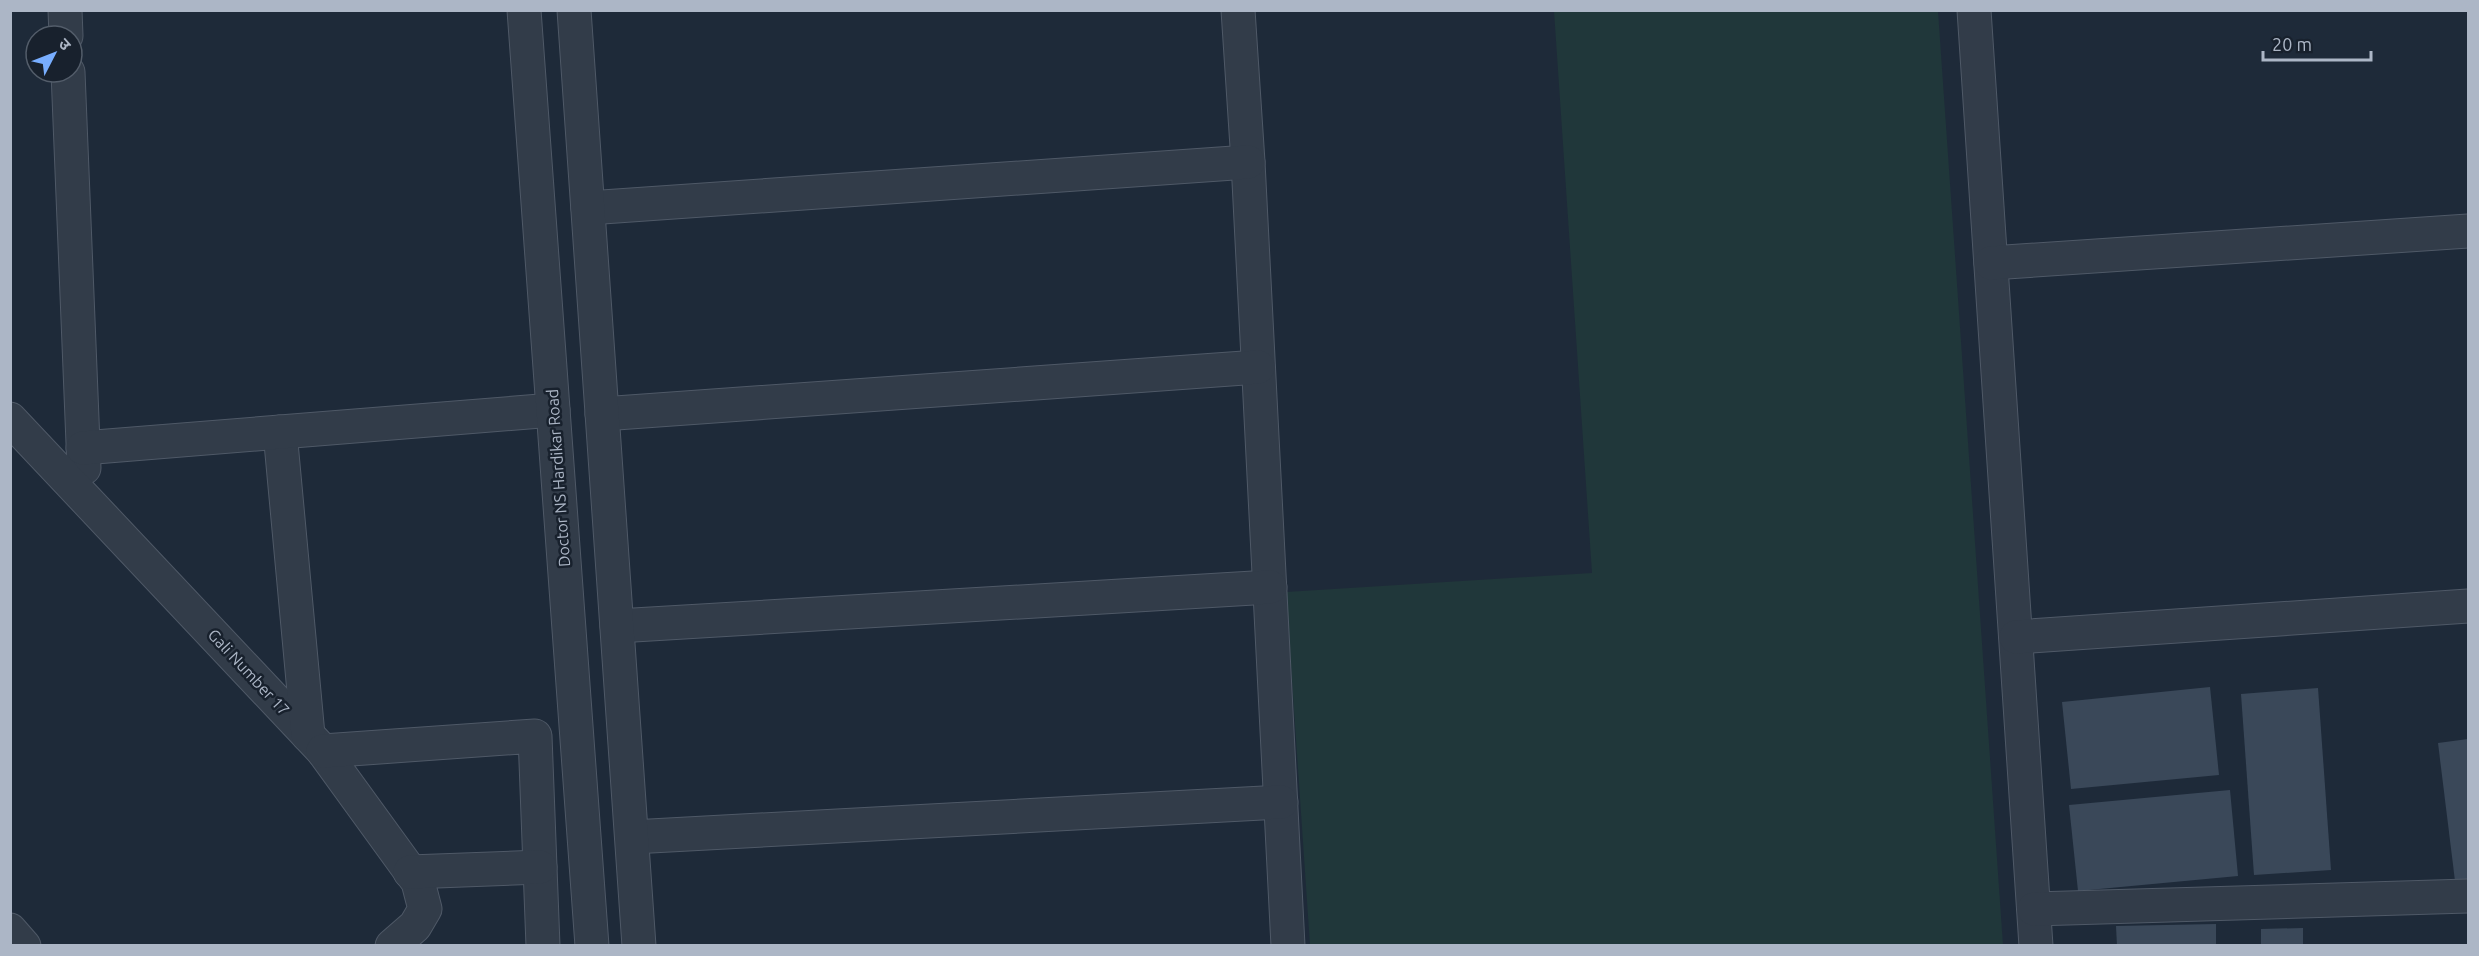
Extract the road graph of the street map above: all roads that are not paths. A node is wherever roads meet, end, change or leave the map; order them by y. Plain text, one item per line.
1 (524, 10) edge
2 (574, 10) edge
3 (1238, 10) edge
4 (1974, 10) edge
5 (68, 84) edge
6 (1248, 162) junction
7 (588, 208) junction
8 (2469, 231) edge
9 (1991, 263) junction
10 (1258, 367) junction
11 (553, 410) junction
12 (602, 414) junction
13 (10, 419) edge
14 (280, 432) junction
15 (83, 448) junction
16 (85, 500) junction
17 (1270, 587) junction
18 (2469, 606) edge
19 (617, 626) junction
20 (2016, 637) junction
21 (316, 743) junction
22 (1281, 802) junction
23 (632, 837) junction
24 (540, 867) junction
25 (410, 872) junction
26 (2469, 896) edge
27 (2034, 909) junction
28 (10, 930) edge
29 (24, 945) edge
30 (392, 945) edge
31 (543, 945) edge
32 (592, 945) edge
33 (639, 945) edge
34 (1288, 945) edge
35 (2036, 945) edge

1 - 11 street, Doctor NS Hardikar Road
2 - 7 street
3 - 6 street
4 - 9 street
5 - 15 street
6 - 7 street
6 - 10 street
7 - 12 street
8 - 9 street
9 - 20 street
10 - 12 street
10 - 17 street
11 - 14 street
11 - 32 street, Doctor NS Hardikar Road
12 - 19 street
13 - 16 street, Gali Number 17
14 - 15 street
14 - 21 street
15 - 16 street
16 - 21 street, Gali Number 17
17 - 19 street
17 - 22 street
18 - 20 street
19 - 23 street
20 - 27 street
21 - 24 street
21 - 25 street, Gali Number 17
22 - 23 street
22 - 34 street
23 - 33 street
24 - 25 street
24 - 31 street
25 - 30 street, Gali Number 17
26 - 27 street
27 - 35 street
28 - 29 street

